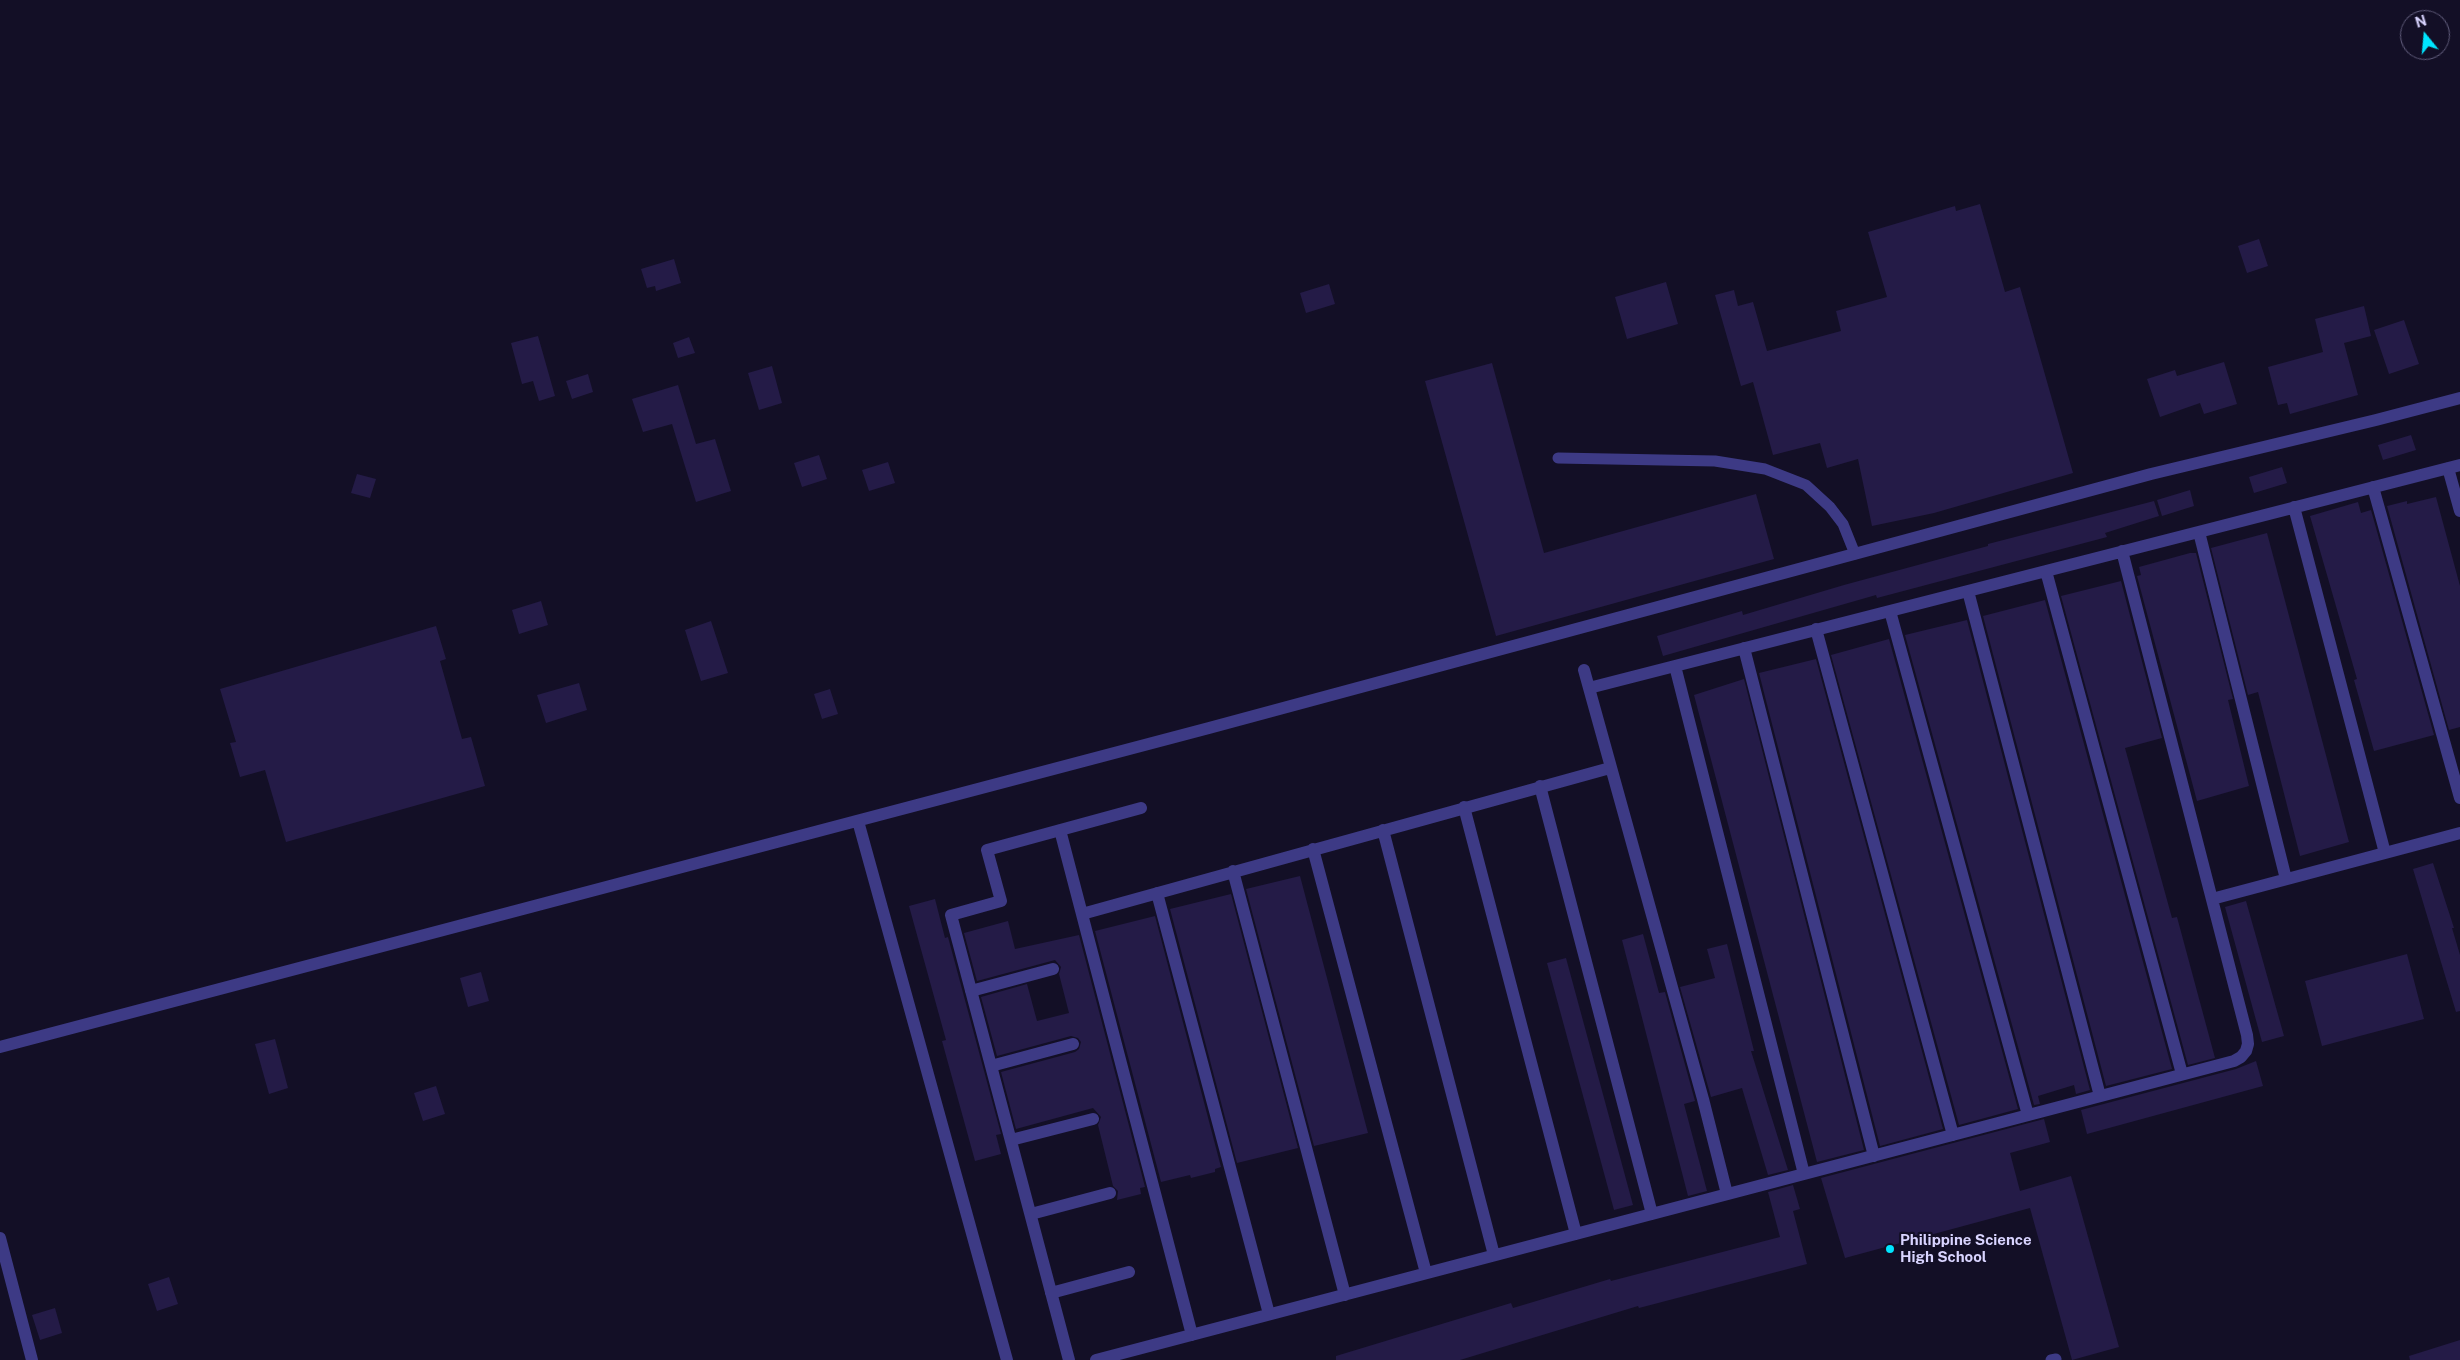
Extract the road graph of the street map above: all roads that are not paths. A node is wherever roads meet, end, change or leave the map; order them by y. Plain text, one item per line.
1 (2460, 398) edge
2 (1558, 458) dead end
3 (2454, 466) edge
4 (2373, 487) junction
5 (2294, 507) junction
6 (2460, 511) edge
7 (2199, 532) junction
8 (2122, 551) junction
9 (1855, 554) junction
10 (2046, 570) junction
11 (1968, 591) junction
12 (1890, 611) junction
13 (1816, 630) junction
14 (1744, 648) junction
15 (1675, 666) junction
16 (1584, 670) dead end
17 (1589, 688) junction
18 (1610, 768) junction
19 (1540, 786) junction
20 (2460, 798) edge
21 (1464, 807) junction
22 (1141, 808) dead end
23 (858, 821) junction
24 (1060, 830) junction
25 (1383, 830) junction
26 (2460, 833) edge
27 (1312, 849) junction
28 (2384, 853) junction
29 (1233, 871) junction
30 (2286, 879) junction
31 (1157, 893) junction
32 (2212, 899) junction
33 (1082, 914) junction
34 (1053, 969) dead end
35 (971, 991) junction
36 (1073, 1044) dead end
37 (0, 1046) edge
38 (991, 1066) junction
39 (2182, 1074) junction
40 (2100, 1096) junction
41 (2028, 1115) junction
42 (1093, 1119) dead end
43 (1953, 1135) junction
44 (1011, 1140) junction
45 (1874, 1156) junction
46 (1804, 1174) junction
47 (1110, 1193) dead end
48 (1727, 1194) junction
49 (1031, 1214) junction
50 (1652, 1214) junction
51 (1576, 1234) junction
52 (0, 1238) edge
53 (1494, 1255) junction
54 (1130, 1272) dead end
55 (1426, 1273) junction
56 (1052, 1293) junction
57 (1345, 1295) junction
58 (1269, 1314) junction
59 (1192, 1335) junction
60 (32, 1360) edge
61 (1007, 1360) edge
62 (1069, 1360) edge
63 (1096, 1360) edge

1 - 9 street
2 - 9 lane
3 - 4 street
3 - 6 street
4 - 5 street
4 - 20 street
5 - 7 street
5 - 28 street
7 - 8 street
7 - 30 street
8 - 10 street
8 - 32 street
9 - 23 street
10 - 11 street
10 - 39 street
11 - 12 street
11 - 40 street
12 - 13 street
12 - 41 street
13 - 14 street
13 - 43 street
14 - 15 street
14 - 45 street
15 - 17 street
15 - 46 street
16 - 17 street
17 - 18 street
18 - 19 street
18 - 48 street
19 - 21 street
19 - 50 street
21 - 25 street
21 - 51 street
22 - 24 street
23 - 37 street
23 - 61 street
24 - 33 street
24 - 35 street
25 - 27 street
25 - 53 street
26 - 28 street
27 - 29 street
27 - 55 street
28 - 30 street
29 - 31 street
29 - 57 street
30 - 32 street
31 - 33 street
31 - 58 street
32 - 39 street
33 - 59 street
34 - 35 street
35 - 38 street
36 - 38 street
38 - 44 street
39 - 40 street
40 - 41 street
41 - 43 street
42 - 44 street
43 - 45 street
44 - 49 street
45 - 46 street
46 - 48 street
47 - 49 street
48 - 50 street
49 - 56 street
50 - 51 street
51 - 53 street
52 - 60 street
53 - 55 street
54 - 56 street
55 - 57 street
56 - 62 street
57 - 58 street
58 - 59 street
59 - 63 street

